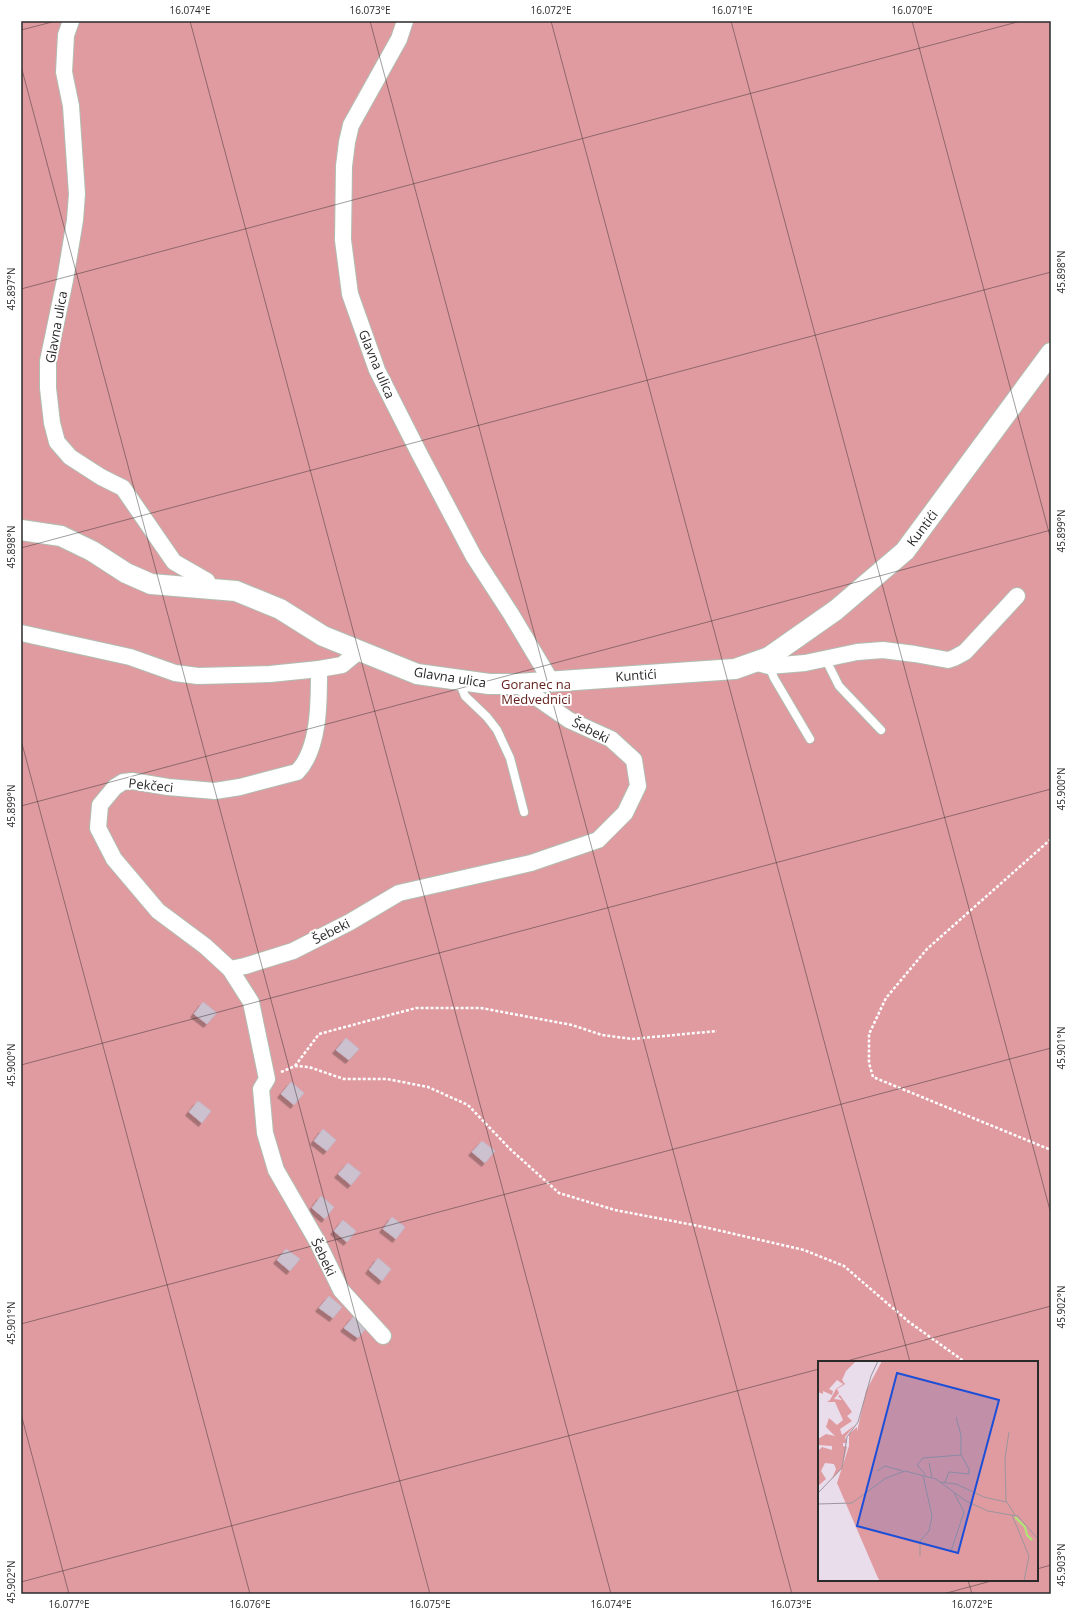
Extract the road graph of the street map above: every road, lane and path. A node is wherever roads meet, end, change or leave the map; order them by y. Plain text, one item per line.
1 (71, 21) edge
2 (405, 21) edge
3 (1051, 353) edge
4 (21, 530) edge
5 (209, 588) junction
6 (1017, 596) dead end
7 (21, 633) edge
8 (359, 651) junction
9 (825, 658) junction
10 (762, 664) junction
11 (319, 669) junction
12 (458, 680) junction
13 (551, 681) junction
14 (517, 684) junction
15 (881, 730) dead end
16 (810, 739) dead end
17 (524, 812) dead end
18 (1051, 839) edge
19 (230, 969) junction
20 (717, 1031) dead end
21 (295, 1066) junction
22 (267, 1079) junction
23 (1051, 1150) edge
24 (383, 1336) dead end
25 (964, 1361) edge

1 - 5 street, Glavna ulica
2 - 13 street, Glavna ulica
3 - 10 street, Kuntići
4 - 5 street, Glavna ulica
5 - 8 street, Glavna ulica
6 - 9 street, Kuntići
7 - 11 street
8 - 11 street
8 - 12 street, Glavna ulica
9 - 10 street, Kuntići
9 - 15 lane
10 - 13 street, Kuntići
10 - 16 lane
11 - 19 street, Pekčeci
12 - 14 street, Glavna ulica
12 - 17 lane
13 - 14 street, Kuntići
14 - 19 street, Šebeki
18 - 23 path
19 - 22 street, Šebeki
20 - 21 path
21 - 22 path
21 - 25 path
22 - 24 street, Šebeki

